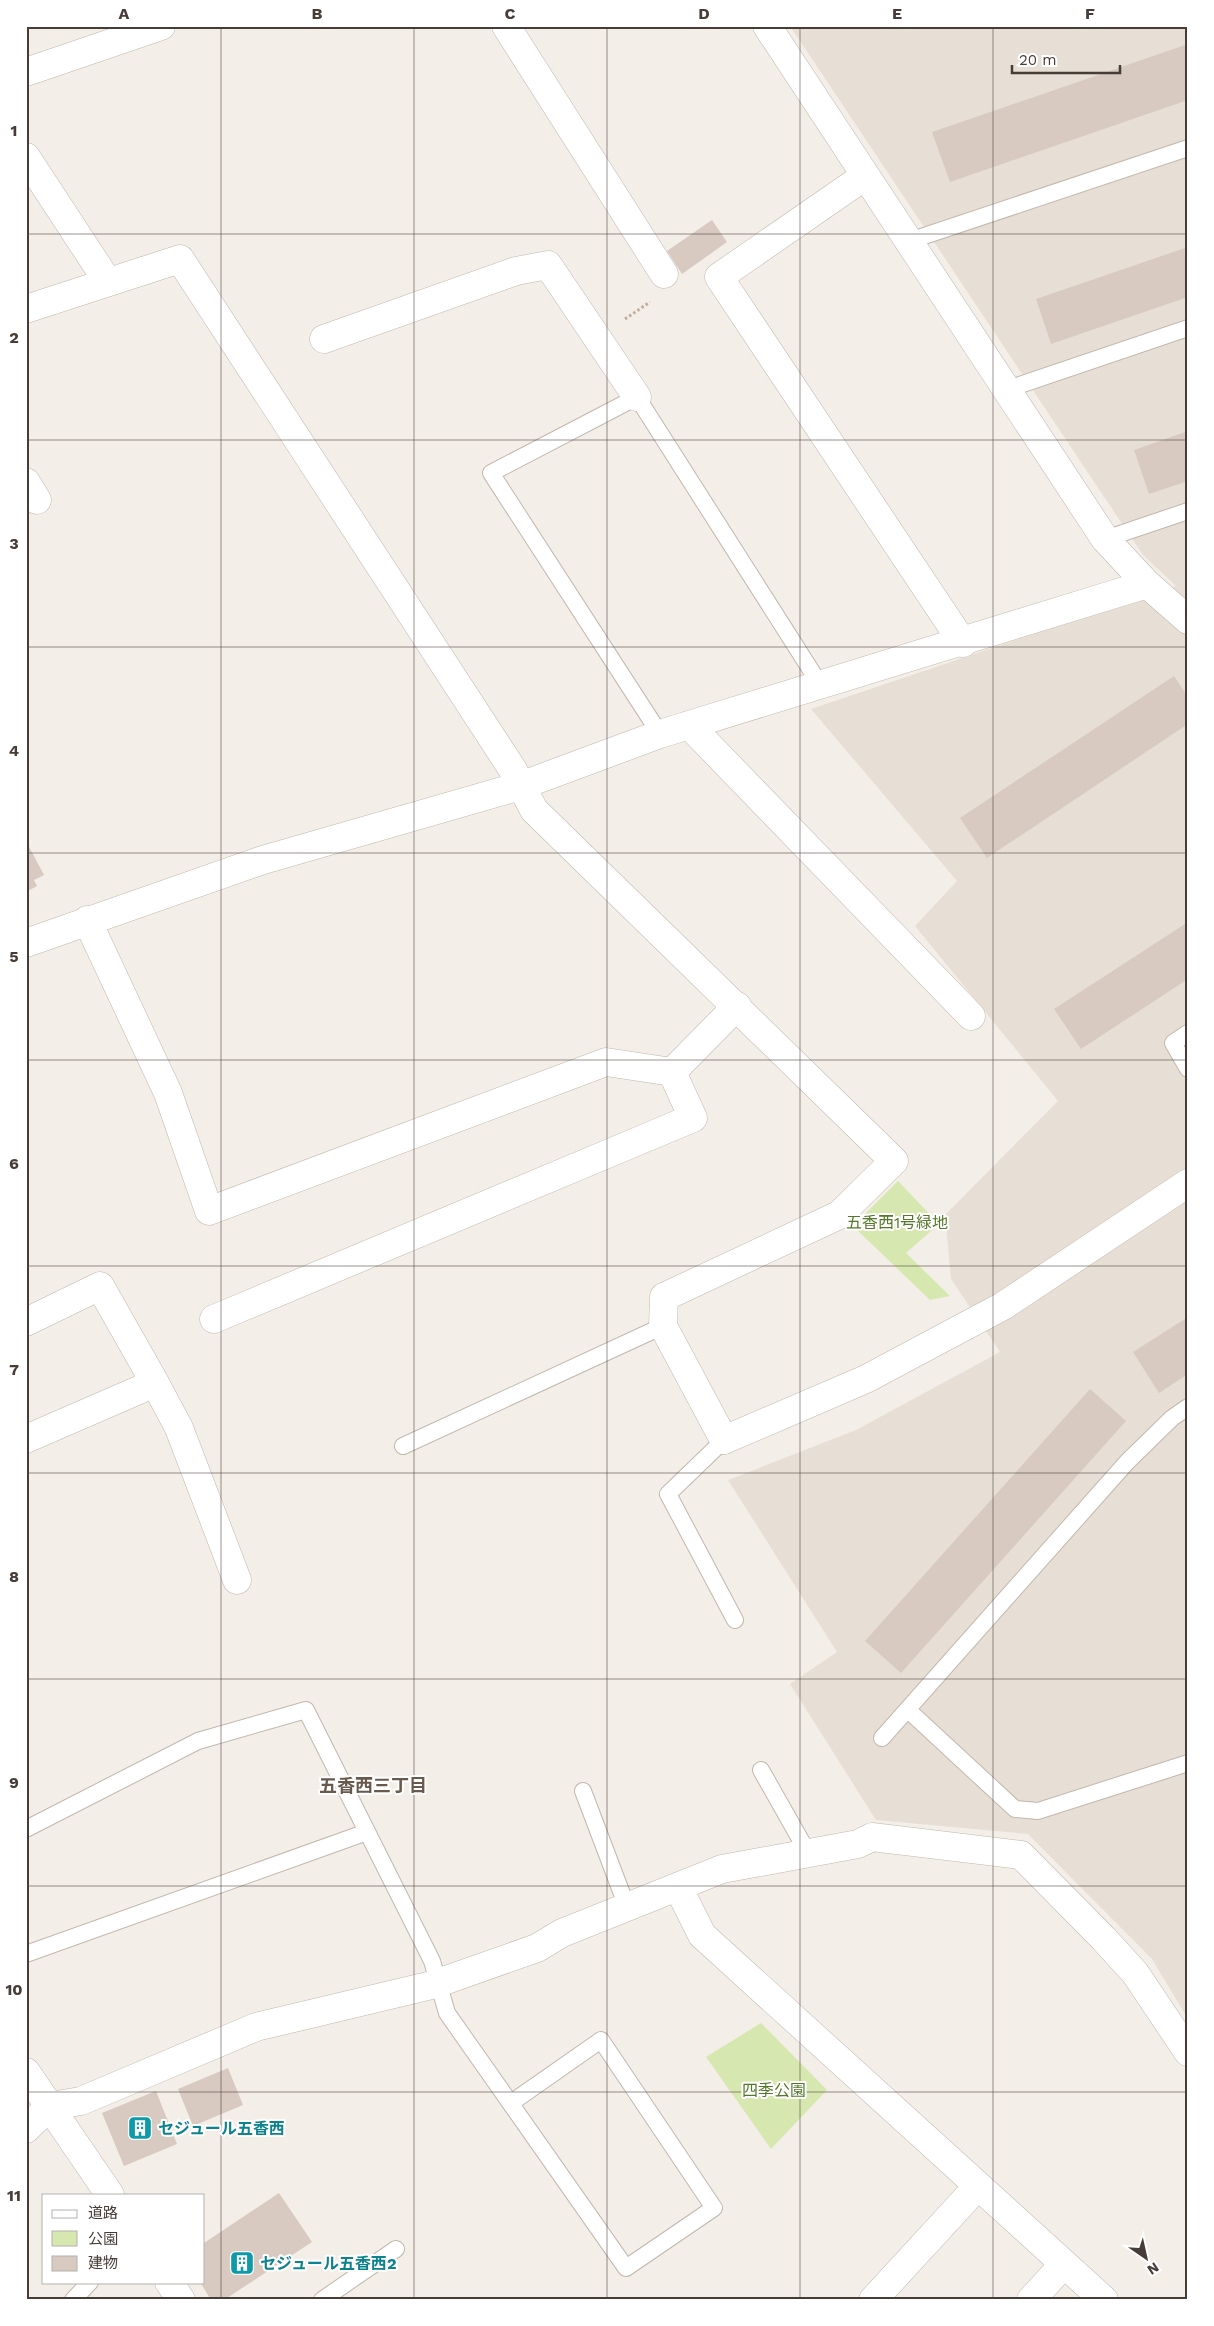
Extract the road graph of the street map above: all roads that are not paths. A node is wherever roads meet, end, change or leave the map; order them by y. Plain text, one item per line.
1 (161, 26) edge
2 (506, 26) edge
3 (771, 27) edge
4 (26, 72) edge
5 (1188, 148) edge
6 (26, 158) edge
7 (865, 176) junction
8 (909, 241) junction
9 (664, 274) road end
10 (108, 282) junction
11 (26, 309) edge
12 (1188, 328) edge
13 (324, 339) dead end
14 (1005, 390) junction
15 (637, 398) junction
16 (1188, 511) edge
17 (1104, 539) junction
18 (1147, 584) junction
19 (1188, 620) edge
20 (962, 643) junction
21 (821, 686) junction
22 (689, 725) junction
23 (660, 734) junction
24 (520, 786) junction
25 (87, 920) junction
26 (26, 943) edge
27 (736, 1006) junction
28 (971, 1016) dead end
29 (1188, 1032) edge
30 (1188, 1069) edge
31 (672, 1072) junction
32 (1188, 1183) edge
33 (214, 1318) dead end
34 (26, 1322) edge
35 (663, 1326) junction
36 (155, 1383) junction
37 (1188, 1407) edge
38 (26, 1439) edge
39 (724, 1440) junction
40 (403, 1446) dead end
41 (237, 1580) dead end
42 (735, 1620) dead end
43 (908, 1710) junction
44 (882, 1738) dead end
45 (1188, 1763) edge
46 (761, 1770) dead end
47 (583, 1791) dead end
48 (26, 1829) edge
49 (367, 1832) junction
50 (808, 1854) junction
51 (678, 1887) junction
52 (627, 1907) junction
53 (26, 1954) edge
54 (439, 1983) junction
55 (1188, 2052) edge
56 (26, 2072) edge
57 (511, 2103) junction
58 (50, 2106) junction
59 (26, 2129) edge
60 (978, 2186) junction
61 (109, 2194) edge
62 (396, 2249) dead end
63 (1064, 2264) junction
64 (88, 2284) edge
65 (170, 2284) edge
66 (72, 2300) edge
67 (181, 2300) edge
68 (322, 2300) edge
69 (873, 2300) edge
70 (1031, 2300) edge
71 (1104, 2300) edge

1 - 4 street
2 - 9 street
3 - 7 street
5 - 8 lane
6 - 10 street
7 - 8 street
7 - 20 street
8 - 14 street
10 - 11 street
10 - 24 street
12 - 14 lane
13 - 15 street
14 - 17 street
15 - 21 lane
15 - 23 lane
16 - 17 lane
17 - 18 street
18 - 19 street
18 - 20 street
20 - 21 street
21 - 22 street
22 - 23 street
22 - 28 street
23 - 24 street
24 - 25 street
24 - 27 street
25 - 26 street
25 - 31 street
27 - 31 street
27 - 35 street
29 - 30 lane
31 - 33 street
32 - 39 street
34 - 36 street
35 - 39 street
35 - 40 lane
36 - 38 street
36 - 41 street
37 - 43 lane
39 - 42 lane
43 - 44 lane
43 - 45 lane
46 - 50 lane
47 - 52 lane
48 - 49 lane
49 - 53 lane
49 - 54 lane
50 - 51 street
50 - 55 street
51 - 52 street
51 - 60 street
52 - 54 street
54 - 57 lane
54 - 58 street
56 - 58 street
57 - 57 lane
58 - 59 street
58 - 61 street
60 - 63 street
60 - 69 street
62 - 68 lane
63 - 70 street
63 - 71 street
64 - 66 lane
65 - 67 street

